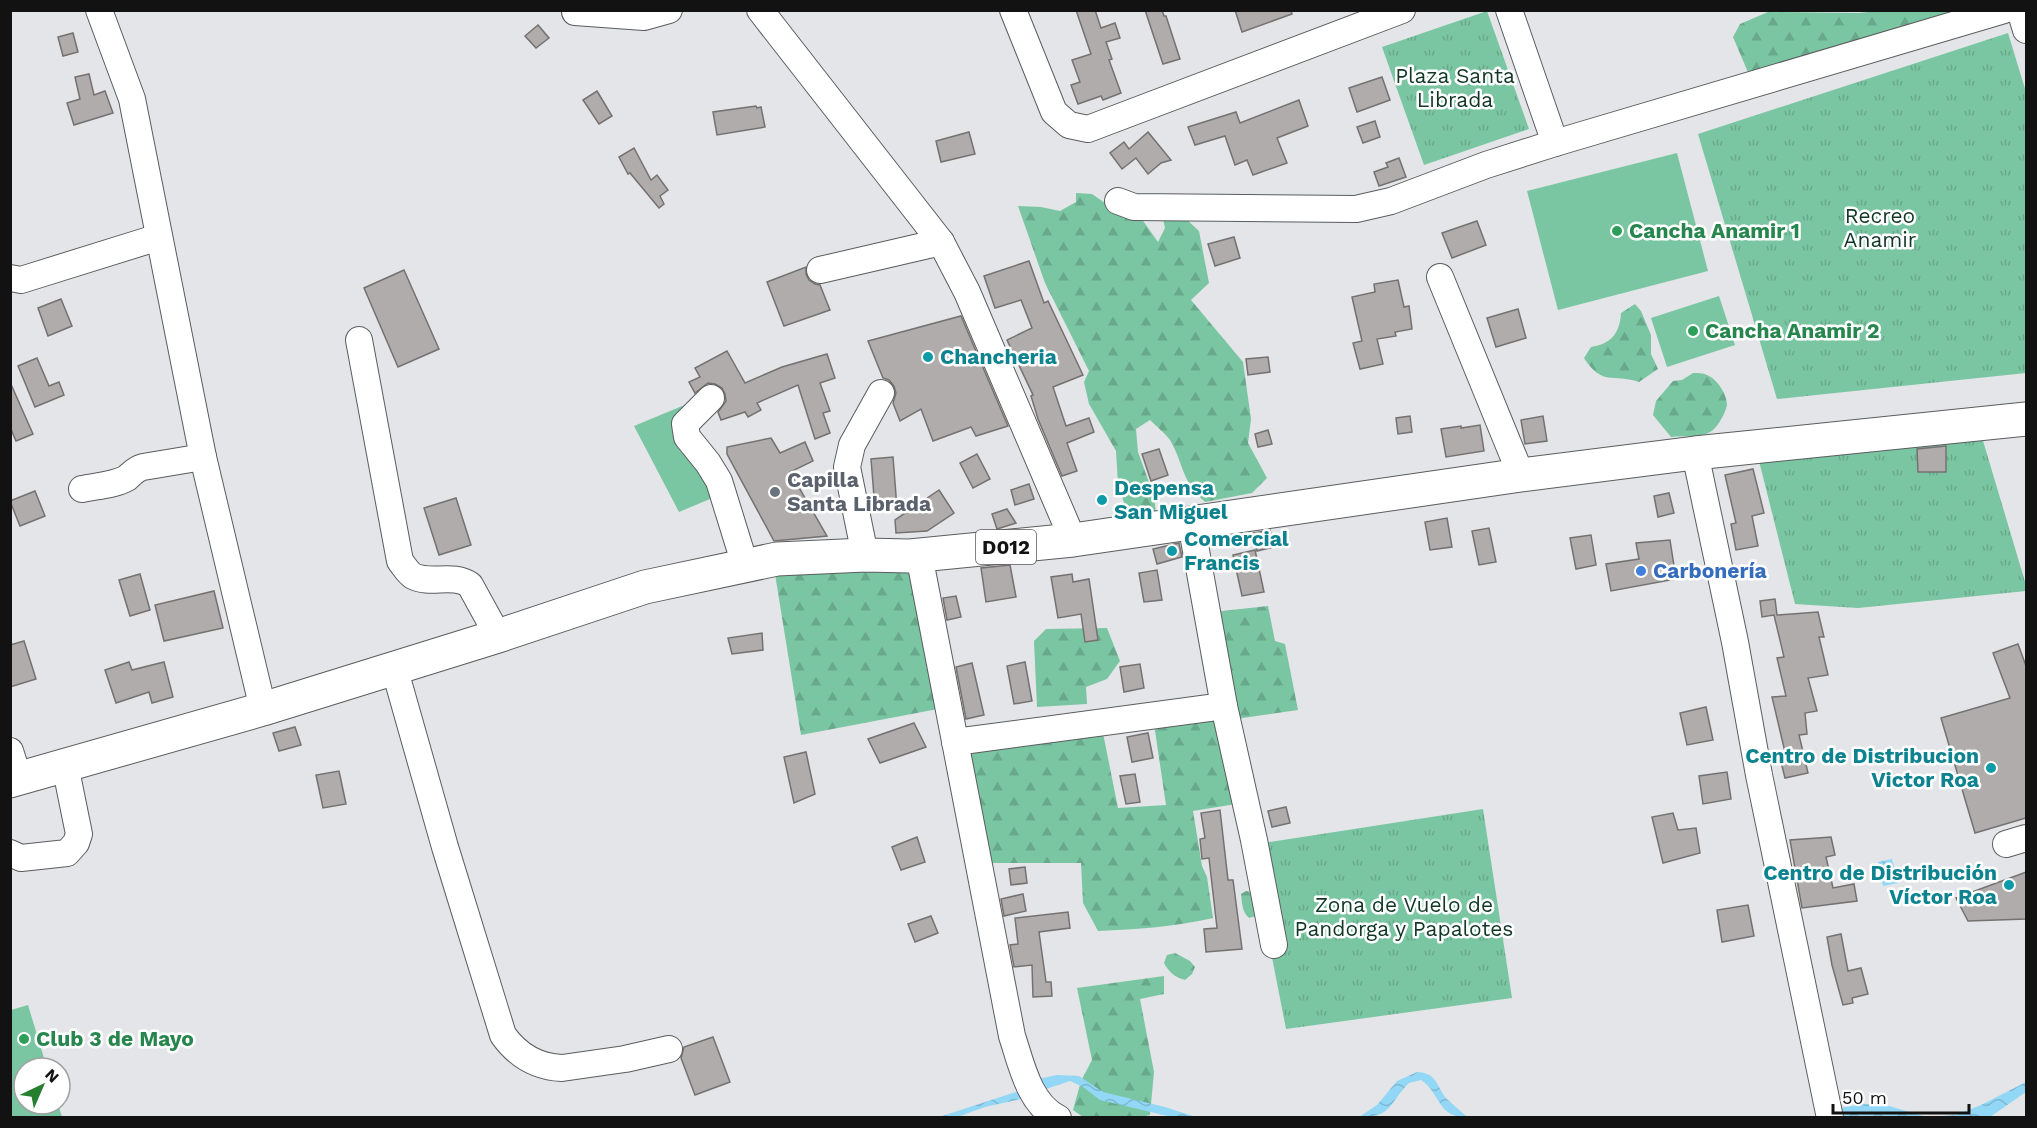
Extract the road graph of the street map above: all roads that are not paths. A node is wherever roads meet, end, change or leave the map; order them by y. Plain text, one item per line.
1 (99, 10) edge
2 (669, 10) edge
3 (760, 10) edge
4 (1013, 10) edge
5 (1402, 10) edge
6 (1509, 10) edge
7 (2004, 10) edge
8 (2020, 10) edge
9 (575, 12) dead end
10 (2026, 30) edge
11 (1555, 143) junction
12 (1118, 201) dead end
13 (159, 237) junction
14 (941, 242) junction
15 (820, 270) dead end
16 (1440, 277) dead end
17 (10, 278) edge
18 (359, 340) dead end
19 (881, 393) dead end
20 (711, 398) dead end
21 (2026, 419) edge
22 (1695, 453) junction
23 (203, 457) junction
24 (1521, 475) junction
25 (82, 489) dead end
26 (1191, 523) junction
27 (1073, 540) junction
28 (865, 555) junction
29 (919, 555) junction
30 (745, 565) junction
31 (498, 636) junction
32 (394, 667) junction
33 (1224, 706) junction
34 (263, 709) junction
35 (955, 742) junction
36 (65, 765) junction
37 (13, 770) edge
38 (10, 853) edge
39 (1274, 945) dead end
40 (669, 1049) dead end
41 (1828, 1109) edge
42 (1058, 1118) edge

1 - 13 street
2 - 9 street
3 - 14 street
4 - 5 street
6 - 11 street
7 - 11 street
8 - 10 street
11 - 12 street
13 - 17 street
13 - 23 street
14 - 15 street
14 - 27 street
16 - 24 street
18 - 31 street
19 - 28 street
20 - 30 street
21 - 22 main road, D012
22 - 24 main road, D012
22 - 41 street
23 - 25 street
23 - 34 street
24 - 26 main road, D012
26 - 27 main road, D012
26 - 33 street
27 - 29 main road, D012
28 - 29 main road, D012
28 - 30 main road, D012
29 - 35 street
30 - 31 main road, D012
31 - 32 main road, D012
32 - 34 main road, D012
32 - 40 street
33 - 35 street
33 - 39 street
34 - 36 main road, D012
35 - 42 street
36 - 37 main road, D012
36 - 38 street

